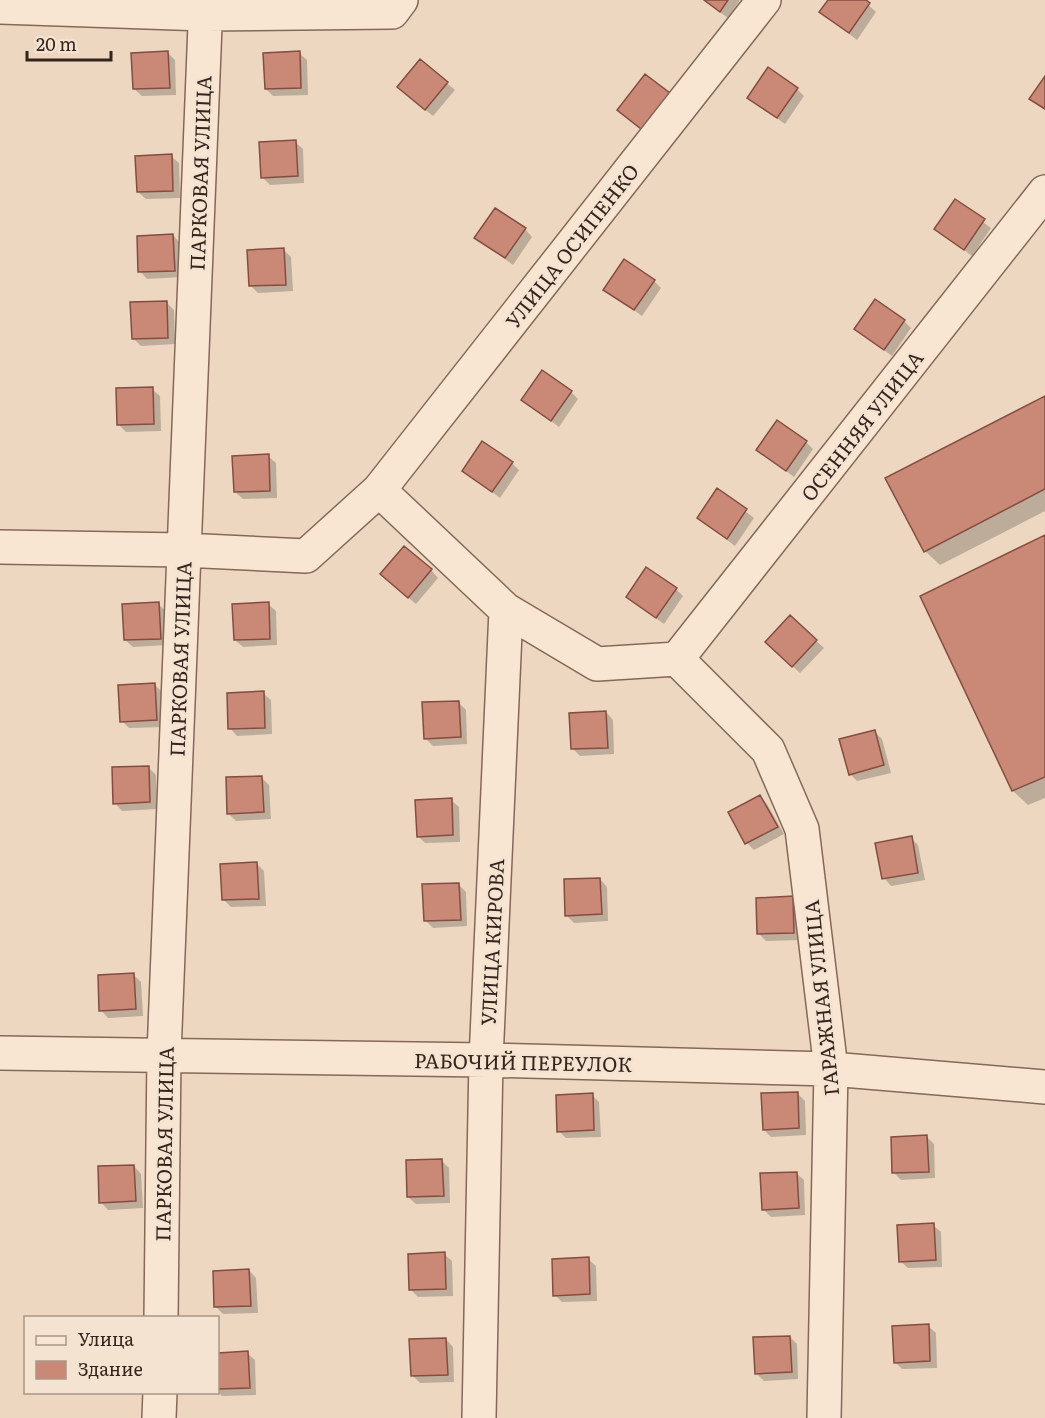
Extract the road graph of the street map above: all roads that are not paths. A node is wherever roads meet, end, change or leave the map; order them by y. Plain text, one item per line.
1 (401, 0) edge
2 (764, 0) edge
3 (0, 7) edge
4 (206, 7) edge
5 (1045, 192) edge
6 (379, 490) junction
7 (0, 547) edge
8 (183, 550) junction
9 (506, 610) junction
10 (677, 659) junction
11 (0, 1053) edge
12 (164, 1054) junction
13 (486, 1060) junction
14 (831, 1069) junction
15 (1045, 1087) edge
16 (160, 1316) edge
17 (159, 1394) edge
18 (159, 1418) edge
19 (479, 1418) edge
20 (824, 1418) edge

1 - 4 street
2 - 6 street, УЛИЦА ОСИПЕНКО
3 - 4 street
4 - 8 street, ПАРКОВАЯ УЛИЦА
5 - 10 street, ОСЕННЯЯ УЛИЦА
6 - 8 street, УЛИЦА ОСИПЕНКО
6 - 9 street
7 - 8 street, УЛИЦА ОСИПЕНКО
8 - 12 street, ПАРКОВАЯ УЛИЦА
9 - 10 street
9 - 13 street, УЛИЦА КИРОВА
10 - 14 street, ГАРАЖНАЯ УЛИЦА
11 - 12 street, РАБОЧИЙ ПЕРЕУЛОК
12 - 13 street, РАБОЧИЙ ПЕРЕУЛОК
12 - 16 street, ПАРКОВАЯ УЛИЦА
13 - 14 street, РАБОЧИЙ ПЕРЕУЛОК
13 - 19 street, УЛИЦА КИРОВА
14 - 15 street, РАБОЧИЙ ПЕРЕУЛОК
14 - 20 street, ГАРАЖНАЯ УЛИЦА
17 - 18 street

